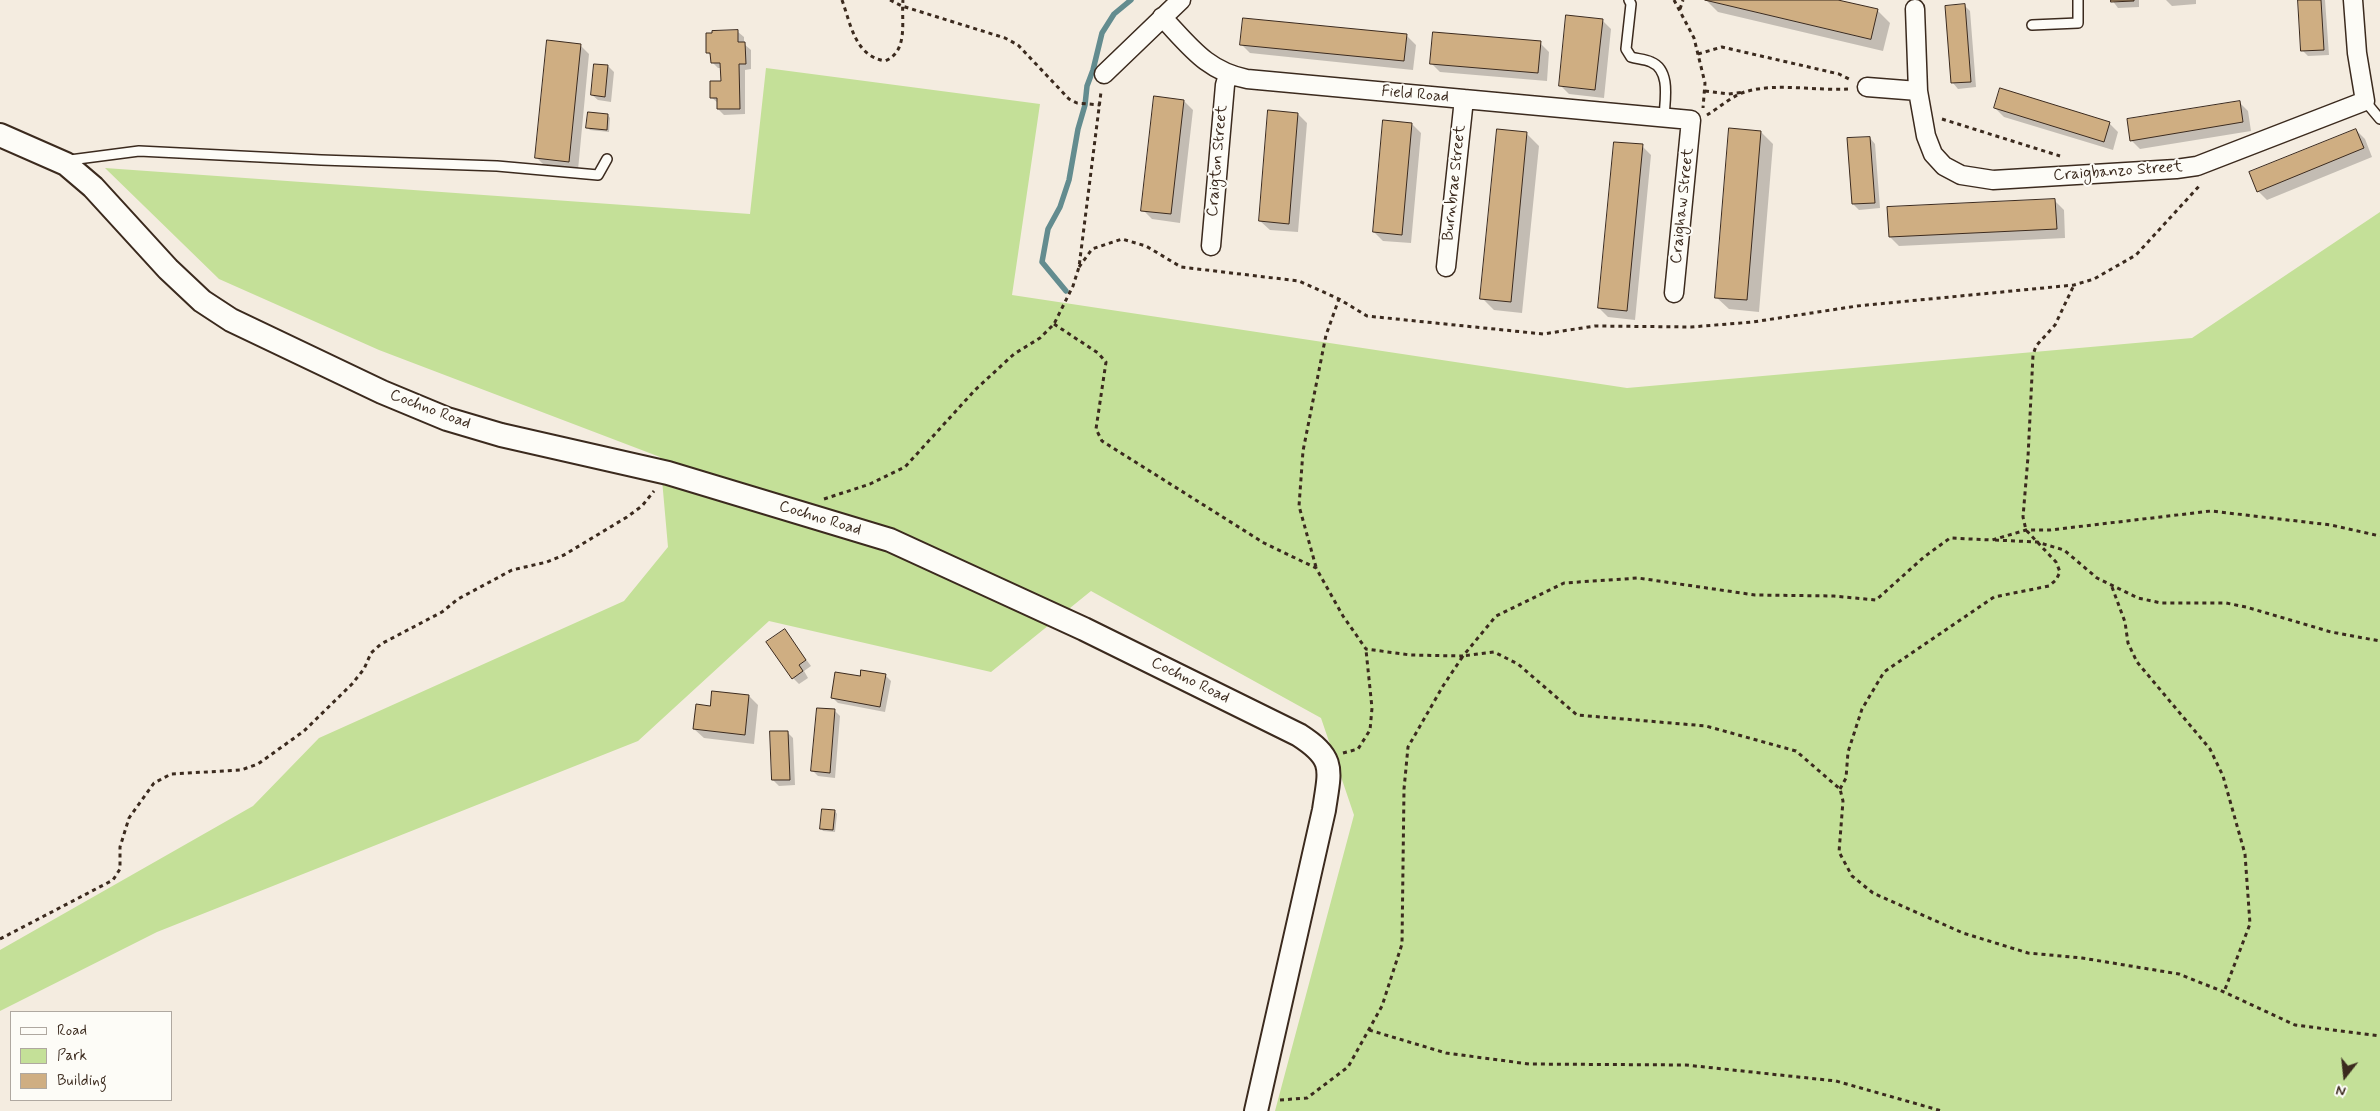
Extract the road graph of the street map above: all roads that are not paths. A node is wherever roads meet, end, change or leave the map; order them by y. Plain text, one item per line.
1 (1181, 0) edge
2 (1629, 0) edge
3 (2078, 0) edge
4 (2353, 0) edge
5 (1915, 9) dead end
6 (1162, 17) junction
7 (2032, 25) dead end
8 (1104, 74) road end
9 (1228, 76) junction
10 (1867, 87) road end
11 (1918, 91) junction
12 (1464, 99) junction
13 (2365, 101) junction
14 (1664, 117) junction
15 (2380, 118) edge
16 (1691, 120) joint
17 (0, 135) edge
18 (607, 159) dead end
19 (66, 164) junction
20 (1211, 246) dead end
21 (1446, 266) dead end
22 (1674, 293) dead end
23 (1257, 1106) edge

1 - 6 street
2 - 14 lane
3 - 7 lane
4 - 13 street
5 - 11 street, Craigbanzo Street
6 - 8 street
6 - 9 street, Field Road
9 - 12 street, Field Road
9 - 20 street, Craigton Street
10 - 11 street
11 - 13 street, Craigbanzo Street
12 - 14 street, Field Road
12 - 21 street, Burnbrae Street
13 - 15 lane
14 - 16 street, Field Road
16 - 22 street, Craighaw Street
17 - 19 street, Cochno Road
18 - 19 lane
19 - 23 street, Cochno Road

